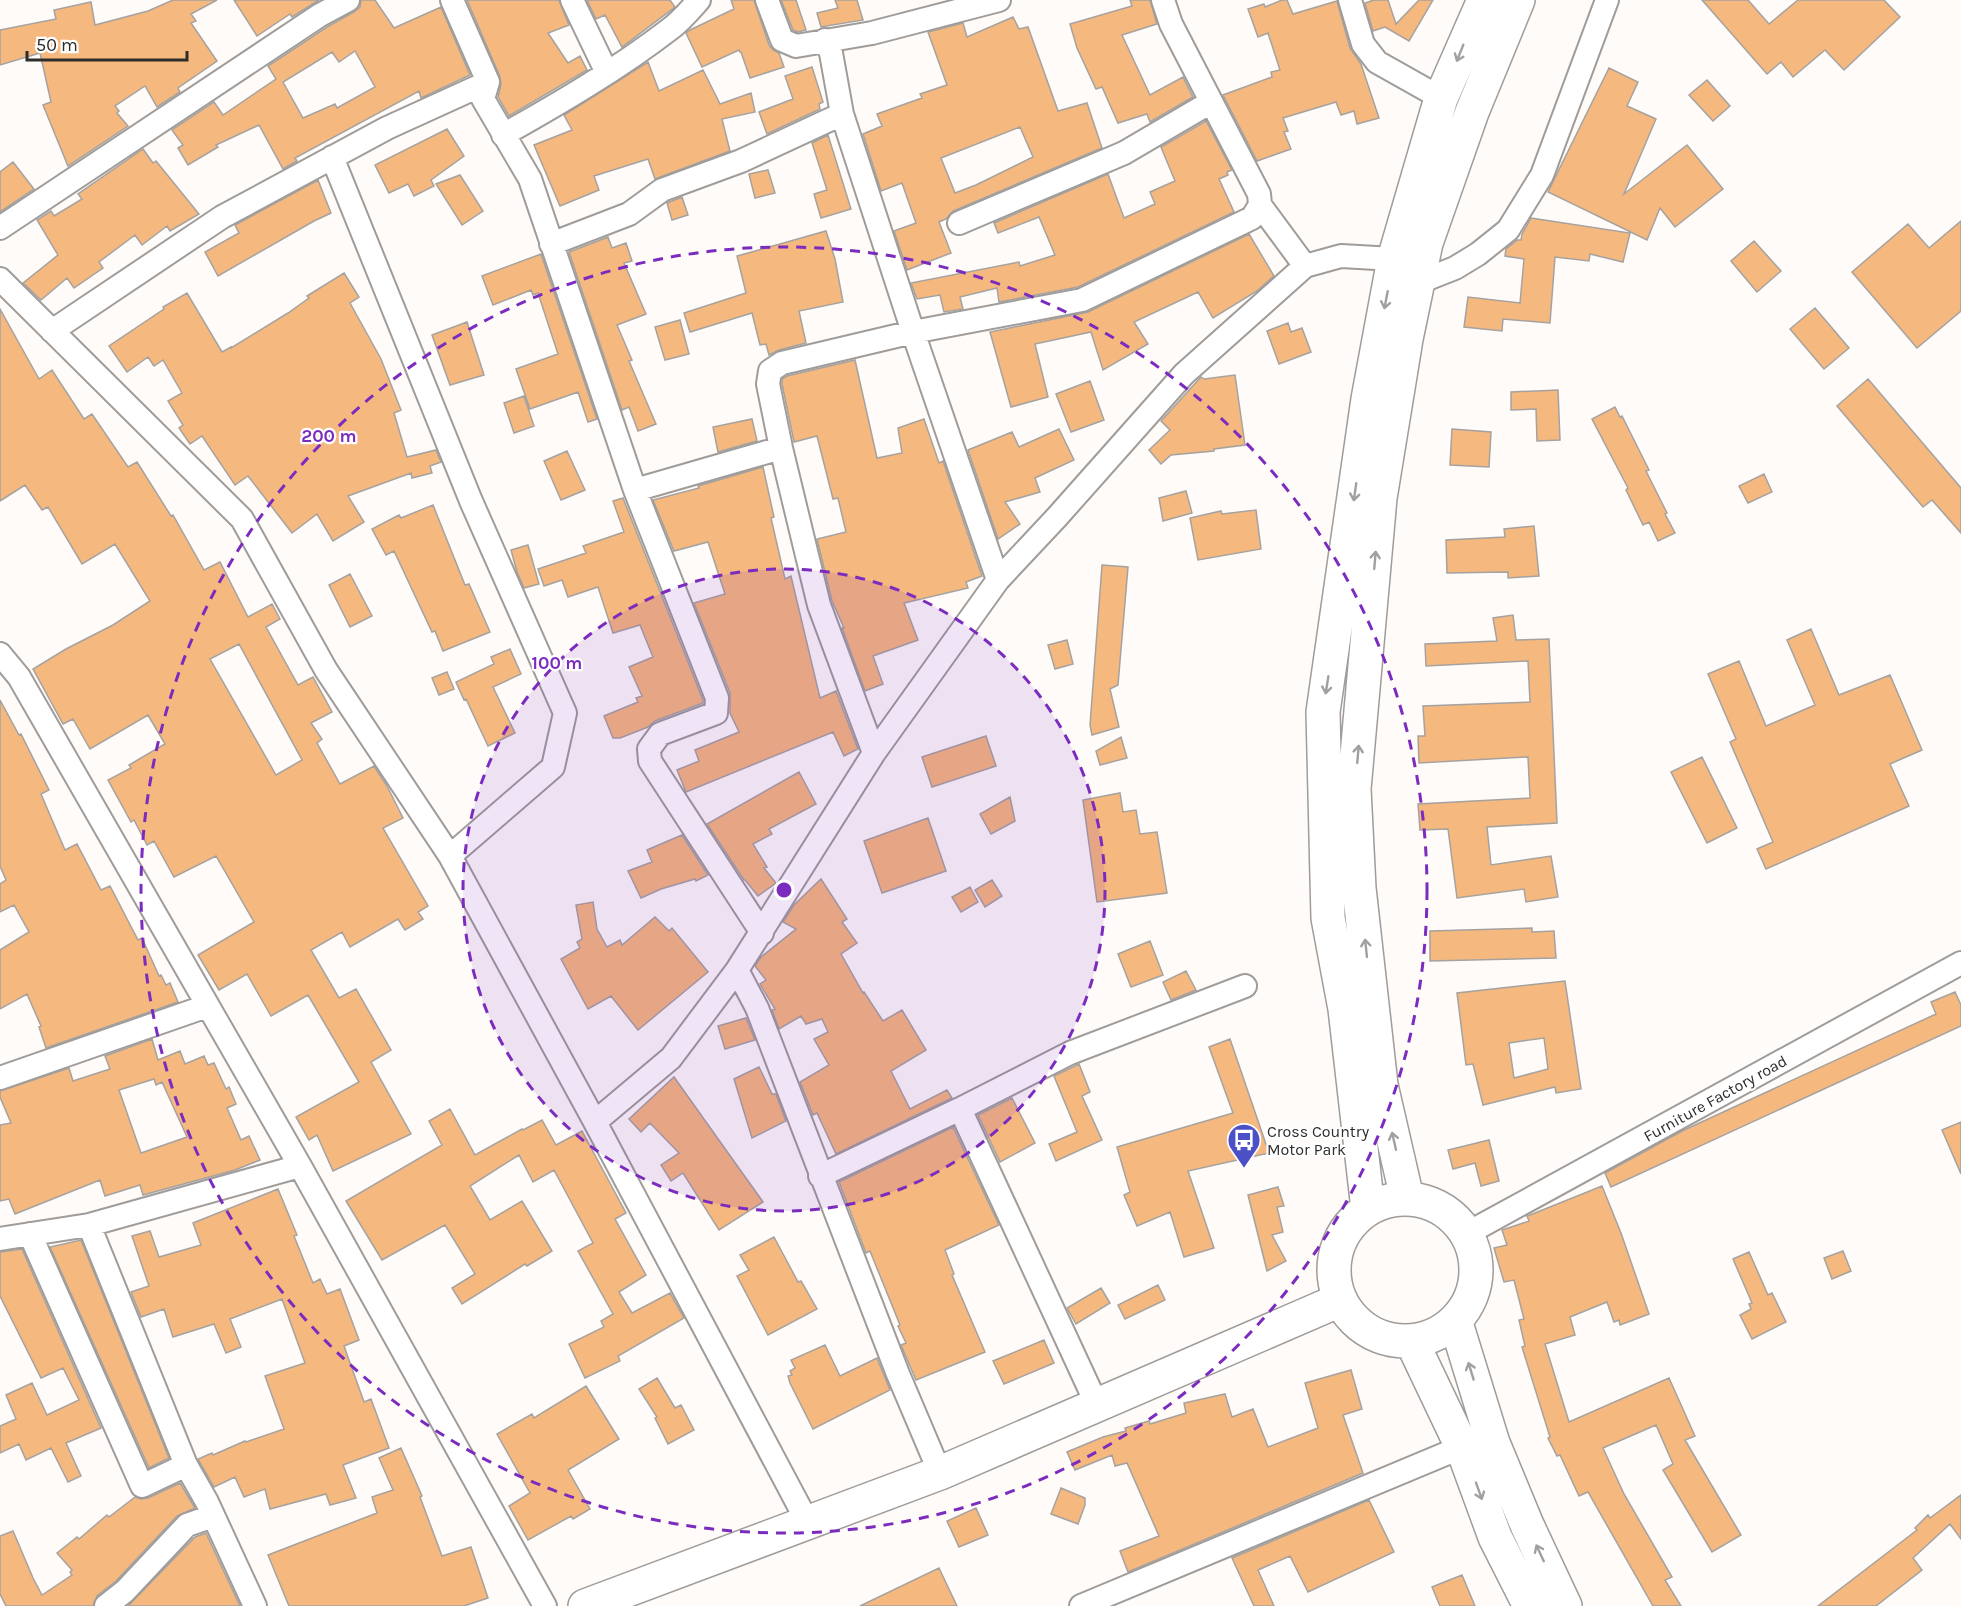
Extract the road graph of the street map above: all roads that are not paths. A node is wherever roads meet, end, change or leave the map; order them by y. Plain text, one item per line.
1 (348, 0) edge
2 (452, 0) edge
3 (572, 0) edge
4 (699, 0) edge
5 (767, 0) edge
6 (999, 0) edge
7 (1163, 0) edge
8 (1350, 0) edge
9 (1484, 0) edge
10 (1518, 0) edge
11 (1607, 0) edge
12 (825, 40) junction
13 (607, 73) junction
14 (488, 82) junction
15 (1442, 98) junction
16 (1211, 102) junction
17 (842, 114) junction
18 (503, 135) junction
19 (332, 157) junction
20 (1260, 205) junction
21 (959, 223) dead end
22 (0, 228) edge
23 (551, 244) junction
24 (1394, 259) junction
25 (1305, 266) junction
26 (0, 279) edge
27 (1417, 283) junction
28 (52, 331) junction
29 (913, 332) junction
30 (782, 448) junction
31 (635, 490) junction
32 (998, 580) junction
33 (0, 654) edge
34 (874, 753) junction
35 (450, 855) junction
36 (762, 933) junction
37 (1961, 963) edge
38 (737, 970) junction
39 (1245, 986) dead end
40 (207, 1006) junction
41 (0, 1078) edge
42 (960, 1109) junction
43 (595, 1122) junction
44 (300, 1166) junction
45 (820, 1176) junction
46 (1407, 1198) junction
47 (1368, 1209) junction
48 (89, 1225) junction
49 (1468, 1233) junction
50 (30, 1234) junction
51 (0, 1239) edge
52 (1340, 1300) junction
53 (1456, 1323) junction
54 (1412, 1342) junction
55 (1097, 1405) junction
56 (1462, 1447) junction
57 (186, 1465) junction
58 (940, 1473) junction
59 (213, 1516) junction
60 (808, 1523) junction
61 (106, 1606) edge
62 (255, 1606) edge
63 (545, 1606) edge
64 (585, 1606) edge
65 (1082, 1606) edge
66 (1530, 1606) edge
67 (1565, 1606) edge

1 - 22 street
2 - 14 street
3 - 13 street
4 - 13 street
5 - 12 street
6 - 12 street
7 - 16 street
8 - 15 street
9 -> 15 main road
10 - 27 main road
11 - 27 street
12 - 17 street
13 - 18 street
14 - 18 street
14 - 19 street
15 - 24 main road
16 - 20 street
16 - 21 street
17 - 23 street
17 - 29 street
18 - 23 street
19 - 28 street
19 - 35 street
20 - 25 street
20 - 29 street
23 - 31 street
24 - 25 street
24 -> 47 main road
25 - 32 street
26 - 28 street
46 -> 27 main road
28 - 35 street
29 - 30 street
29 - 32 street
30 - 31 street
30 - 34 street
31 - 36 street
32 - 34 street
33 - 40 street
34 - 36 street
35 - 43 street
36 - 38 street
37 - 49 street, Furniture Factory road
38 - 43 street
38 - 45 street
39 - 42 street
40 - 41 street
40 - 44 street
42 - 45 street
42 - 55 street
43 - 60 street
44 - 48 street
44 - 63 street
45 - 58 street
46 - 47 main road
46 - 49 main road
47 - 52 main road
48 - 50 street
48 - 57 street
49 - 53 main road
50 - 51 street
50 - 57 street
52 - 54 main road
52 - 55 main road
53 - 54 main road
67 -> 53 main road
54 - 56 main road
55 - 58 main road
56 - 65 street
56 -> 66 main road
57 - 59 street
58 - 60 main road
59 - 61 street
59 - 62 street
60 - 64 main road

